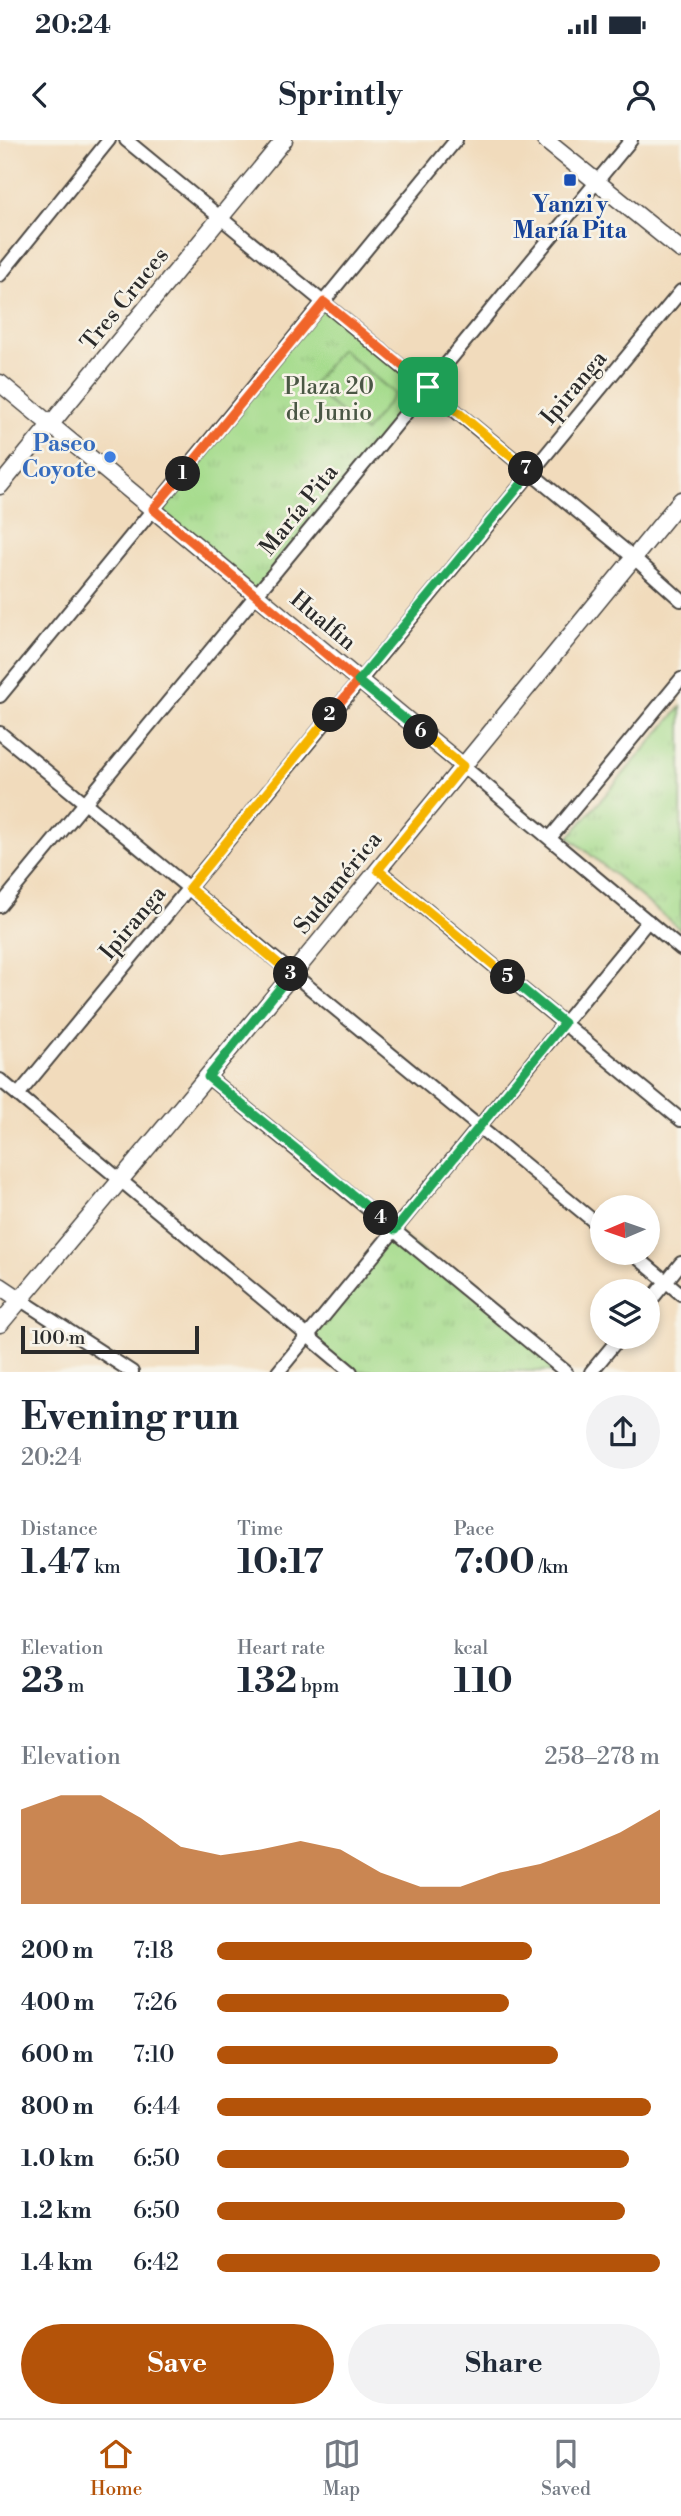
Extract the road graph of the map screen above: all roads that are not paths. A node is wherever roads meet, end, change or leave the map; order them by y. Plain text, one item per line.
1 (109, 140) edge
2 (126, 140) edge
3 (284, 140) edge
4 (456, 140) edge
5 (545, 140) edge
6 (631, 140) edge
7 (597, 182) junction
8 (220, 218) junction
9 (681, 250) edge
10 (0, 275) edge
11 (681, 291) edge
12 (324, 302) junction
13 (0, 383) edge
14 (428, 387) junction
15 (51, 425) junction
16 (531, 472) junction
17 (0, 486) edge
18 (681, 500) edge
19 (153, 509) junction
20 (633, 557) junction
21 (257, 595) junction
22 (681, 600) edge
23 (681, 679) edge
24 (358, 681) junction
25 (0, 696) edge
26 (0, 733) edge
27 (463, 766) junction
28 (84, 803) junction
29 (550, 838) junction
30 (378, 870) junction
31 (189, 888) junction
32 (0, 906) edge
33 (648, 922) junction
34 (681, 949) edge
35 (292, 975) junction
36 (564, 1023) junction
37 (208, 1077) junction
38 (0, 1080) edge
39 (18, 1095) junction
40 (681, 1120) edge
41 (479, 1126) junction
42 (121, 1181) junction
43 (590, 1218) edge
44 (395, 1230) junction
45 (681, 1263) edge
46 (646, 1265) edge
47 (666, 1282) junction
48 (0, 1286) edge
49 (660, 1289) edge
50 (681, 1294) edge
51 (21, 1300) junction
52 (0, 1324) edge
53 (307, 1335) junction
54 (610, 1349) edge
55 (132, 1371) edge
56 (278, 1371) edge
57 (351, 1371) edge
58 (566, 1371) edge
59 (591, 1371) edge

1 - 10 street
2 - 8 street
3 - 8 street, Tres Cruces
4 - 12 street
5 - 7 street
6 - 7 street, María Pita
7 - 9 street
7 - 14 street, María Pita
8 - 12 street
8 - 15 street, Tres Cruces
11 - 16 street, Ipiranga
12 - 14 street
12 - 19 street
13 - 15 street, Hualfin
14 - 16 street
14 - 21 street, María Pita
15 - 17 street, Tres Cruces
15 - 19 street, Hualfin
16 - 20 street
16 - 24 street, Ipiranga
18 - 20 street, Sudamérica
19 - 21 street, Hualfin
19 - 25 street
20 - 22 street
20 - 27 street, Sudamérica
21 - 24 street, Hualfin
21 - 28 street, María Pita
23 - 29 street
24 - 27 street, Hualfin
24 - 31 street, Ipiranga
26 - 28 street
27 - 29 street, Hualfin
27 - 30 street, Sudamérica
28 - 31 street
28 - 32 street, María Pita
29 - 33 street, Hualfin
30 - 35 street, Sudamérica
30 - 36 street
31 - 35 street
31 - 39 street, Ipiranga
33 - 34 street, Hualfin
33 - 36 street
35 - 37 street, Sudamérica
35 - 41 street
36 - 40 street
36 - 41 street
37 - 42 street, Sudamérica
37 - 44 street
38 - 39 street
39 - 42 street
41 - 43 street
41 - 44 street
42 - 51 street, Sudamérica
42 - 53 street
44 - 53 street
44 - 58 street
45 - 47 street
46 - 47 street
47 - 49 street
47 - 50 street
48 - 51 street
51 - 52 street, Sudamérica
51 - 55 street
53 - 56 street
53 - 57 street
54 - 59 street

